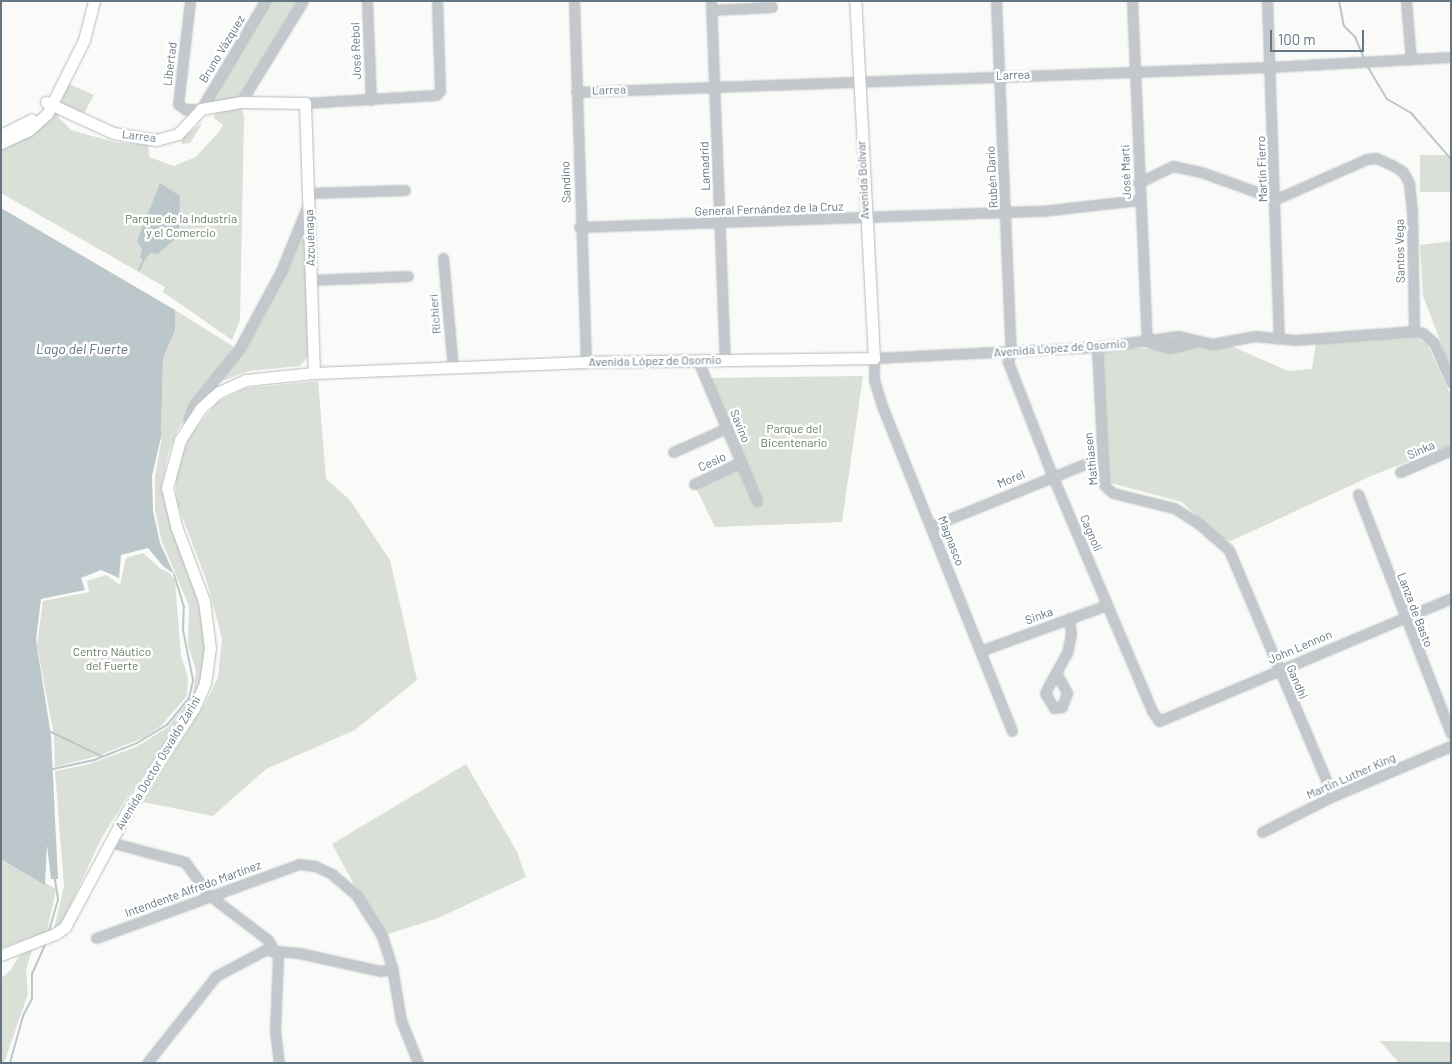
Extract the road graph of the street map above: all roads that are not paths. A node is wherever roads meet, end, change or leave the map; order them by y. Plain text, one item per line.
1 (86, 1) edge
2 (94, 1) edge
3 (190, 1) edge
4 (265, 1) edge
5 (303, 1) edge
6 (367, 1) edge
7 (437, 1) edge
8 (574, 1) edge
9 (855, 1) edge
10 (996, 1) edge
11 (1132, 1) edge
12 (1267, 1) edge
13 (1406, 1) edge
14 (711, 6) edge
15 (772, 7) dead end
16 (1451, 57) edge
17 (1411, 59) junction
18 (1270, 67) junction
19 (1134, 70) junction
20 (999, 75) junction
21 (859, 81) junction
22 (714, 87) junction
23 (576, 92) junction
24 (371, 100) junction
25 (241, 102) junction
26 (49, 103) junction
27 (305, 103) junction
28 (201, 109) junction
29 (1, 134) edge
30 (1, 143) edge
31 (1138, 183) junction
32 (405, 190) dead end
33 (309, 198) junction
34 (1276, 199) junction
35 (1139, 200) junction
36 (1006, 212) junction
37 (865, 219) junction
38 (720, 223) junction
39 (579, 227) junction
40 (443, 258) dead end
41 (408, 276) dead end
42 (311, 280) junction
43 (1414, 331) junction
44 (1279, 337) junction
45 (1147, 342) junction
46 (1097, 347) junction
47 (1011, 352) junction
48 (874, 358) junction
49 (725, 360) junction
50 (698, 361) junction
51 (586, 362) junction
52 (453, 367) junction
53 (314, 373) junction
54 (1451, 382) edge
55 (727, 428) junction
56 (185, 431) junction
57 (1451, 450) edge
58 (673, 452) dead end
59 (1102, 457) junction
60 (741, 462) junction
61 (1400, 472) dead end
62 (1052, 475) junction
63 (694, 484) dead end
64 (1358, 494) dead end
65 (757, 502) dead end
66 (932, 526) junction
67 (1229, 550) joint
68 (1451, 598) edge
69 (1107, 605) junction
70 (1069, 618) junction
71 (1403, 618) junction
72 (980, 651) junction
73 (1278, 669) junction
74 (1056, 672) dead end
75 (1160, 721) joint
76 (1012, 731) dead end
77 (1451, 734) edge
78 (1451, 746) edge
79 (1333, 796) junction
80 (1262, 832) dead end
81 (110, 842) junction
82 (210, 895) junction
83 (96, 938) dead end
84 (275, 950) junction
85 (1, 954) edge
86 (392, 969) junction
87 (147, 1063) edge
88 (279, 1063) edge
89 (418, 1063) edge

1 - 26 main road
2 - 26 main road
3 - 28 street, Libertad
4 - 28 street, Bruno Vázquez
5 - 25 street
6 - 24 street, José Rebol
7 - 24 street
8 - 23 street, Sandino
9 - 21 main road, Avenida Bolívar
10 - 20 street, Rubén Darío
11 - 19 street, José Martí
12 - 18 street, Martín Fierro
13 - 17 street
14 - 15 street
14 - 22 street, Lamadrid
16 - 17 street, Larrea
17 - 18 street, Larrea
18 - 19 street, Larrea
18 - 34 street, Martín Fierro
19 - 20 street, Larrea
19 - 31 street, José Martí
20 - 21 street, Larrea
20 - 36 street, Rubén Darío
21 - 22 street, Larrea
21 - 37 main road, Avenida Bolívar
22 - 23 street, Larrea
22 - 38 street, Lamadrid
23 - 39 street, Sandino
24 - 27 street
25 - 27 main road
25 - 28 main road
26 - 28 main road, Larrea
26 - 29 main road
26 - 30 main road
27 - 33 main road, Azcuénaga
31 - 34 street
31 - 35 street, José Martí
32 - 33 street
33 - 42 main road, Azcuénaga
33 - 56 street, Avenida Doctor Osvaldo Zarini
34 - 43 street, Santos Vega
34 - 44 street, Martín Fierro
35 - 36 street, General Fernández de la Cruz
35 - 45 street, José Martí
36 - 37 street, General Fernández de la Cruz
36 - 47 street, Rubén Darío
37 - 38 street, General Fernández de la Cruz
37 - 48 main road, Avenida Bolívar
38 - 39 street, General Fernández de la Cruz
38 - 49 street, Lamadrid
39 - 51 street, Sandino
40 - 52 street, Richieri
41 - 42 street
42 - 53 main road, Azcuénaga
43 - 44 street, Avenida López de Osornio
43 - 54 street
44 - 45 street, Avenida López de Osornio
45 - 46 street, Avenida López de Osornio
46 - 47 street, Avenida López de Osornio
46 - 59 street, Mathiasen
47 - 48 street, Avenida López de Osornio
47 - 62 street, Cagnoli
48 - 49 main road, Avenida López de Osornio
48 - 66 street, Magnasco
49 - 50 main road, Avenida López de Osornio
50 - 51 main road, Avenida López de Osornio
50 - 55 street, Savino
51 - 52 main road, Avenida López de Osornio
52 - 53 main road, Avenida López de Osornio
53 - 56 main road, Avenida López de Osornio
55 - 58 street
55 - 60 street, Savino
56 - 81 main road, Avenida Doctor Osvaldo Zarini
57 - 61 street, Sinka
59 - 62 street, Morel
59 - 67 street, Mathiasen
60 - 63 street, Cesio
60 - 65 street, Savino
62 - 66 street, Morel
62 - 69 street, Cagnoli
64 - 71 street, Lanza de Basto
66 - 72 street, Magnasco
67 - 73 street, Gandhi
68 - 71 street, John Lennon
69 - 70 street, Sinka
69 - 75 street, Cagnoli
70 - 72 street, Sinka
70 - 74 street
71 - 73 street, John Lennon
71 - 77 street, Lanza de Basto
72 - 76 street, Magnasco
73 - 75 street, John Lennon
73 - 79 street, Gandhi
78 - 79 street, Martin Luther King
79 - 80 street, Martin Luther King
81 - 82 street
81 - 85 main road, Avenida Doctor Osvaldo Zarini
82 - 83 street, Intendente Alfredo Martínez
82 - 84 street
82 - 86 street, Intendente Alfredo Martínez
84 - 86 street
84 - 87 street
84 - 88 street
86 - 89 street

